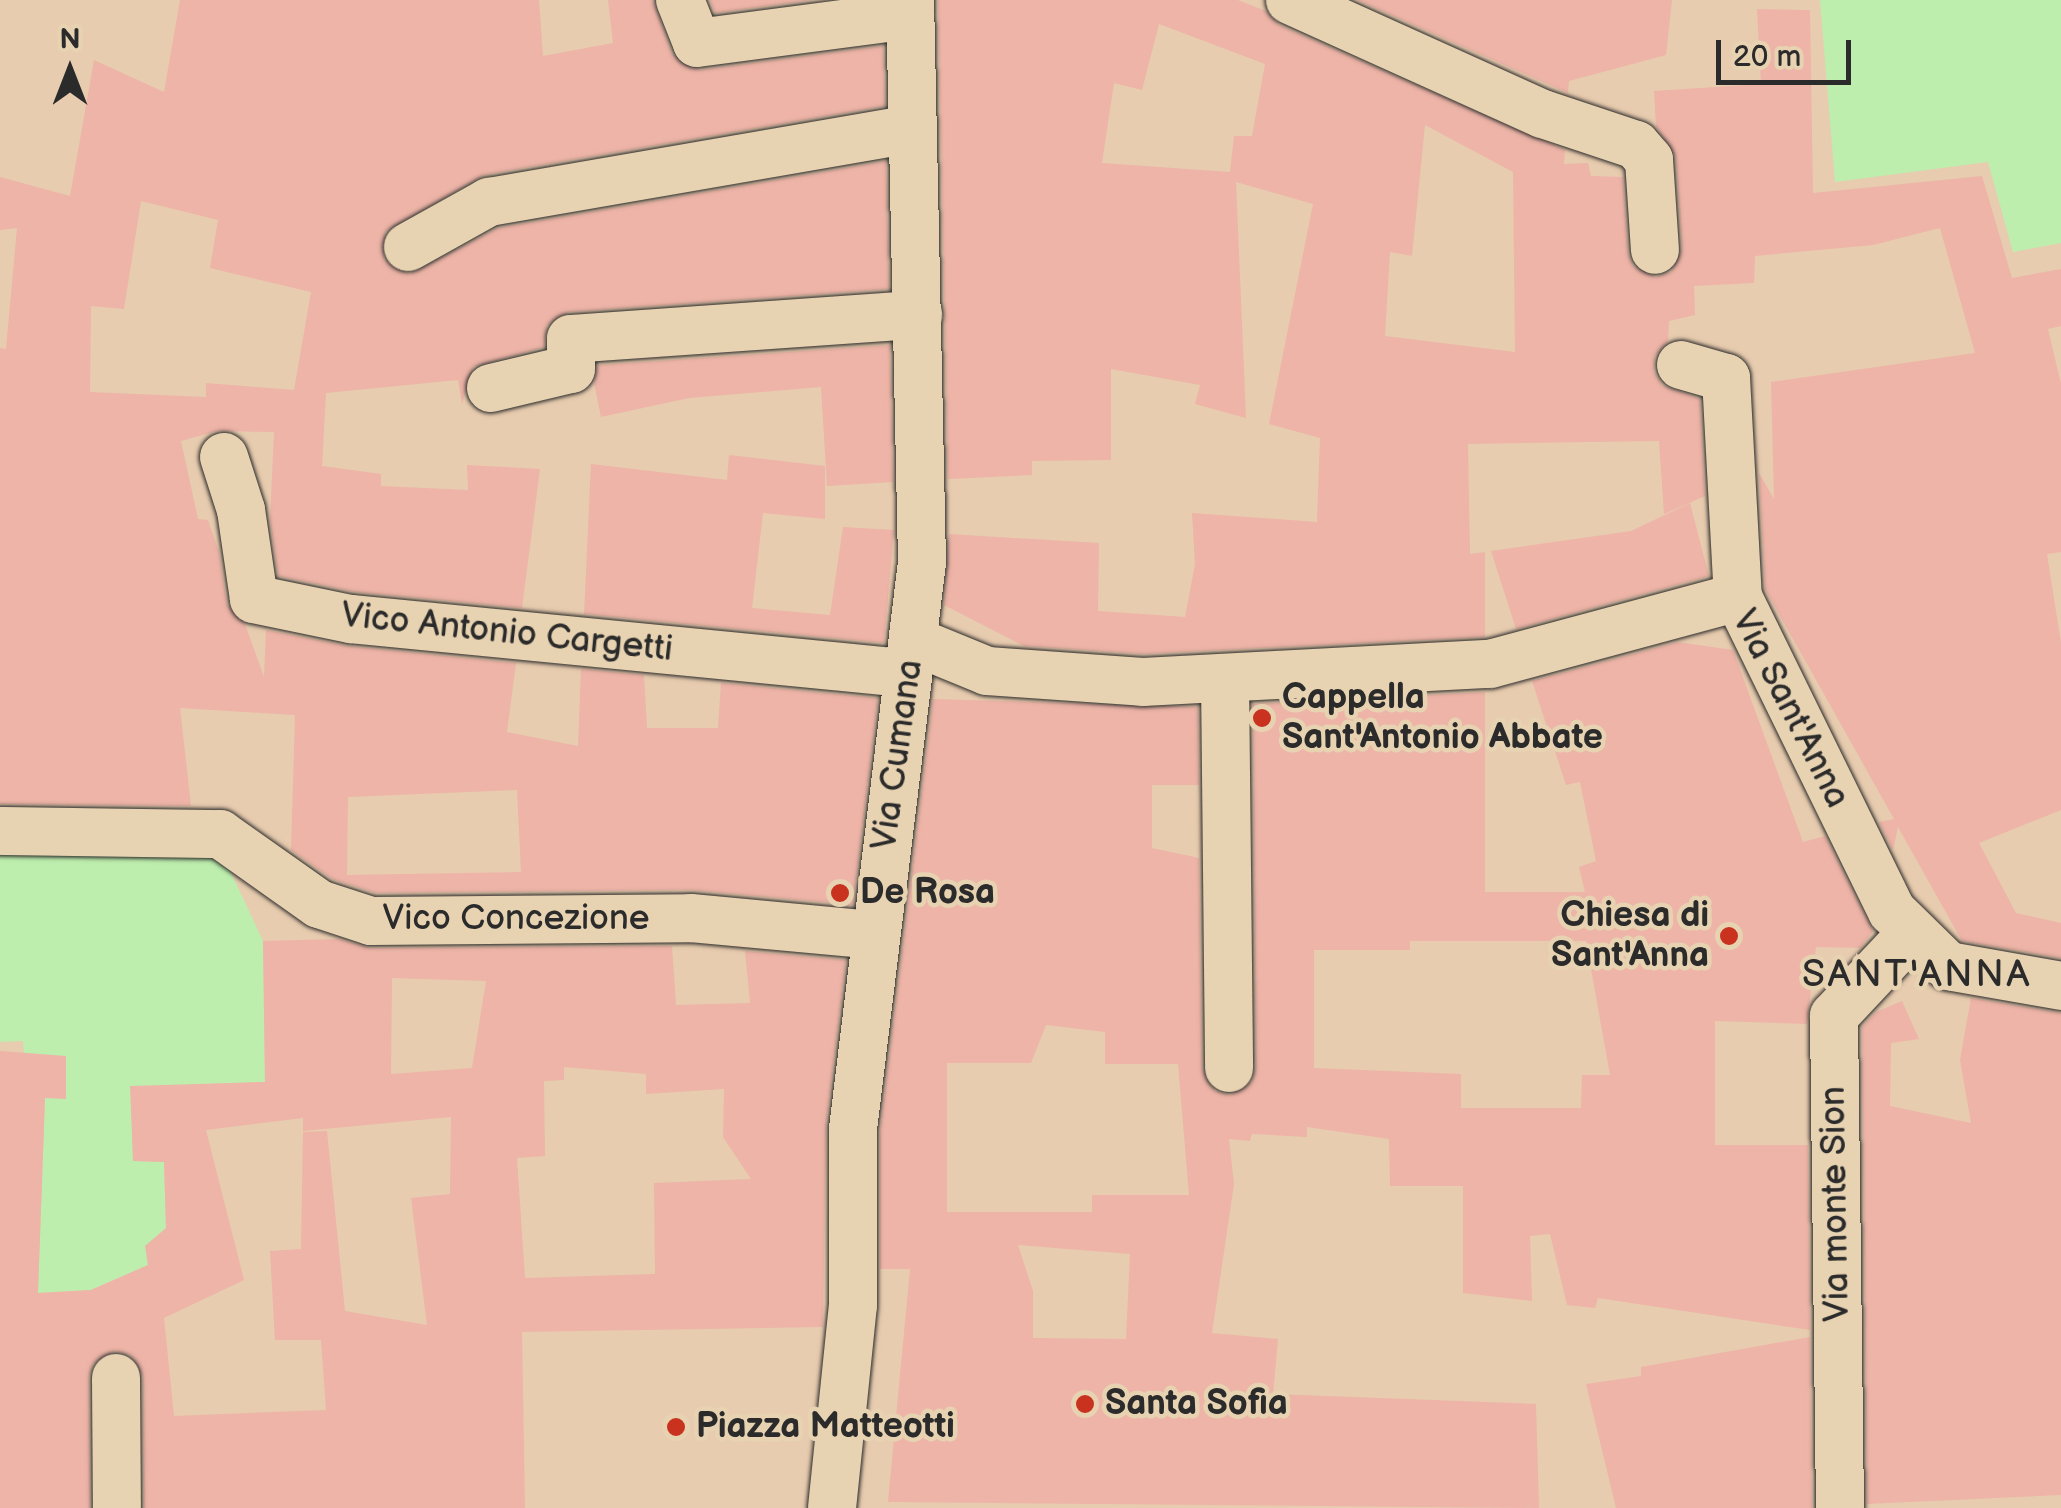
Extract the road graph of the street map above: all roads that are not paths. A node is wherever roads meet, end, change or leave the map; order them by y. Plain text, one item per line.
1 (680, 0) edge
2 (1290, 0) edge
3 (910, 8) edge
4 (912, 129) junction
5 (408, 246) dead end
6 (1655, 250) dead end
7 (918, 315) junction
8 (1681, 365) dead end
9 (491, 388) dead end
10 (224, 457) dead end
11 (1738, 597) junction
12 (909, 657) junction
13 (1225, 678) junction
14 (0, 831) edge
15 (1912, 932) junction
16 (875, 936) junction
17 (2061, 986) edge
18 (1229, 1068) dead end
19 (116, 1378) dead end
20 (116, 1508) edge
21 (832, 1508) edge
22 (1840, 1508) edge

1 - 3 street
2 - 6 street
3 - 4 street, Via Cumana
4 - 5 street
4 - 7 street, Via Cumana
7 - 9 street
7 - 12 street, Via Cumana
8 - 11 street
10 - 12 street, Vico Antonio Cargetti
11 - 13 street, Via Sant'Anna
11 - 15 street, Via Sant'Anna
12 - 13 street, Via Sant'Anna
12 - 16 street, Via Cumana
13 - 18 street
14 - 16 street, Vico Concezione
15 - 17 street, Via Sant'Anna
15 - 22 street, Via monte Sion
16 - 21 street, Via Cumana
19 - 20 street

